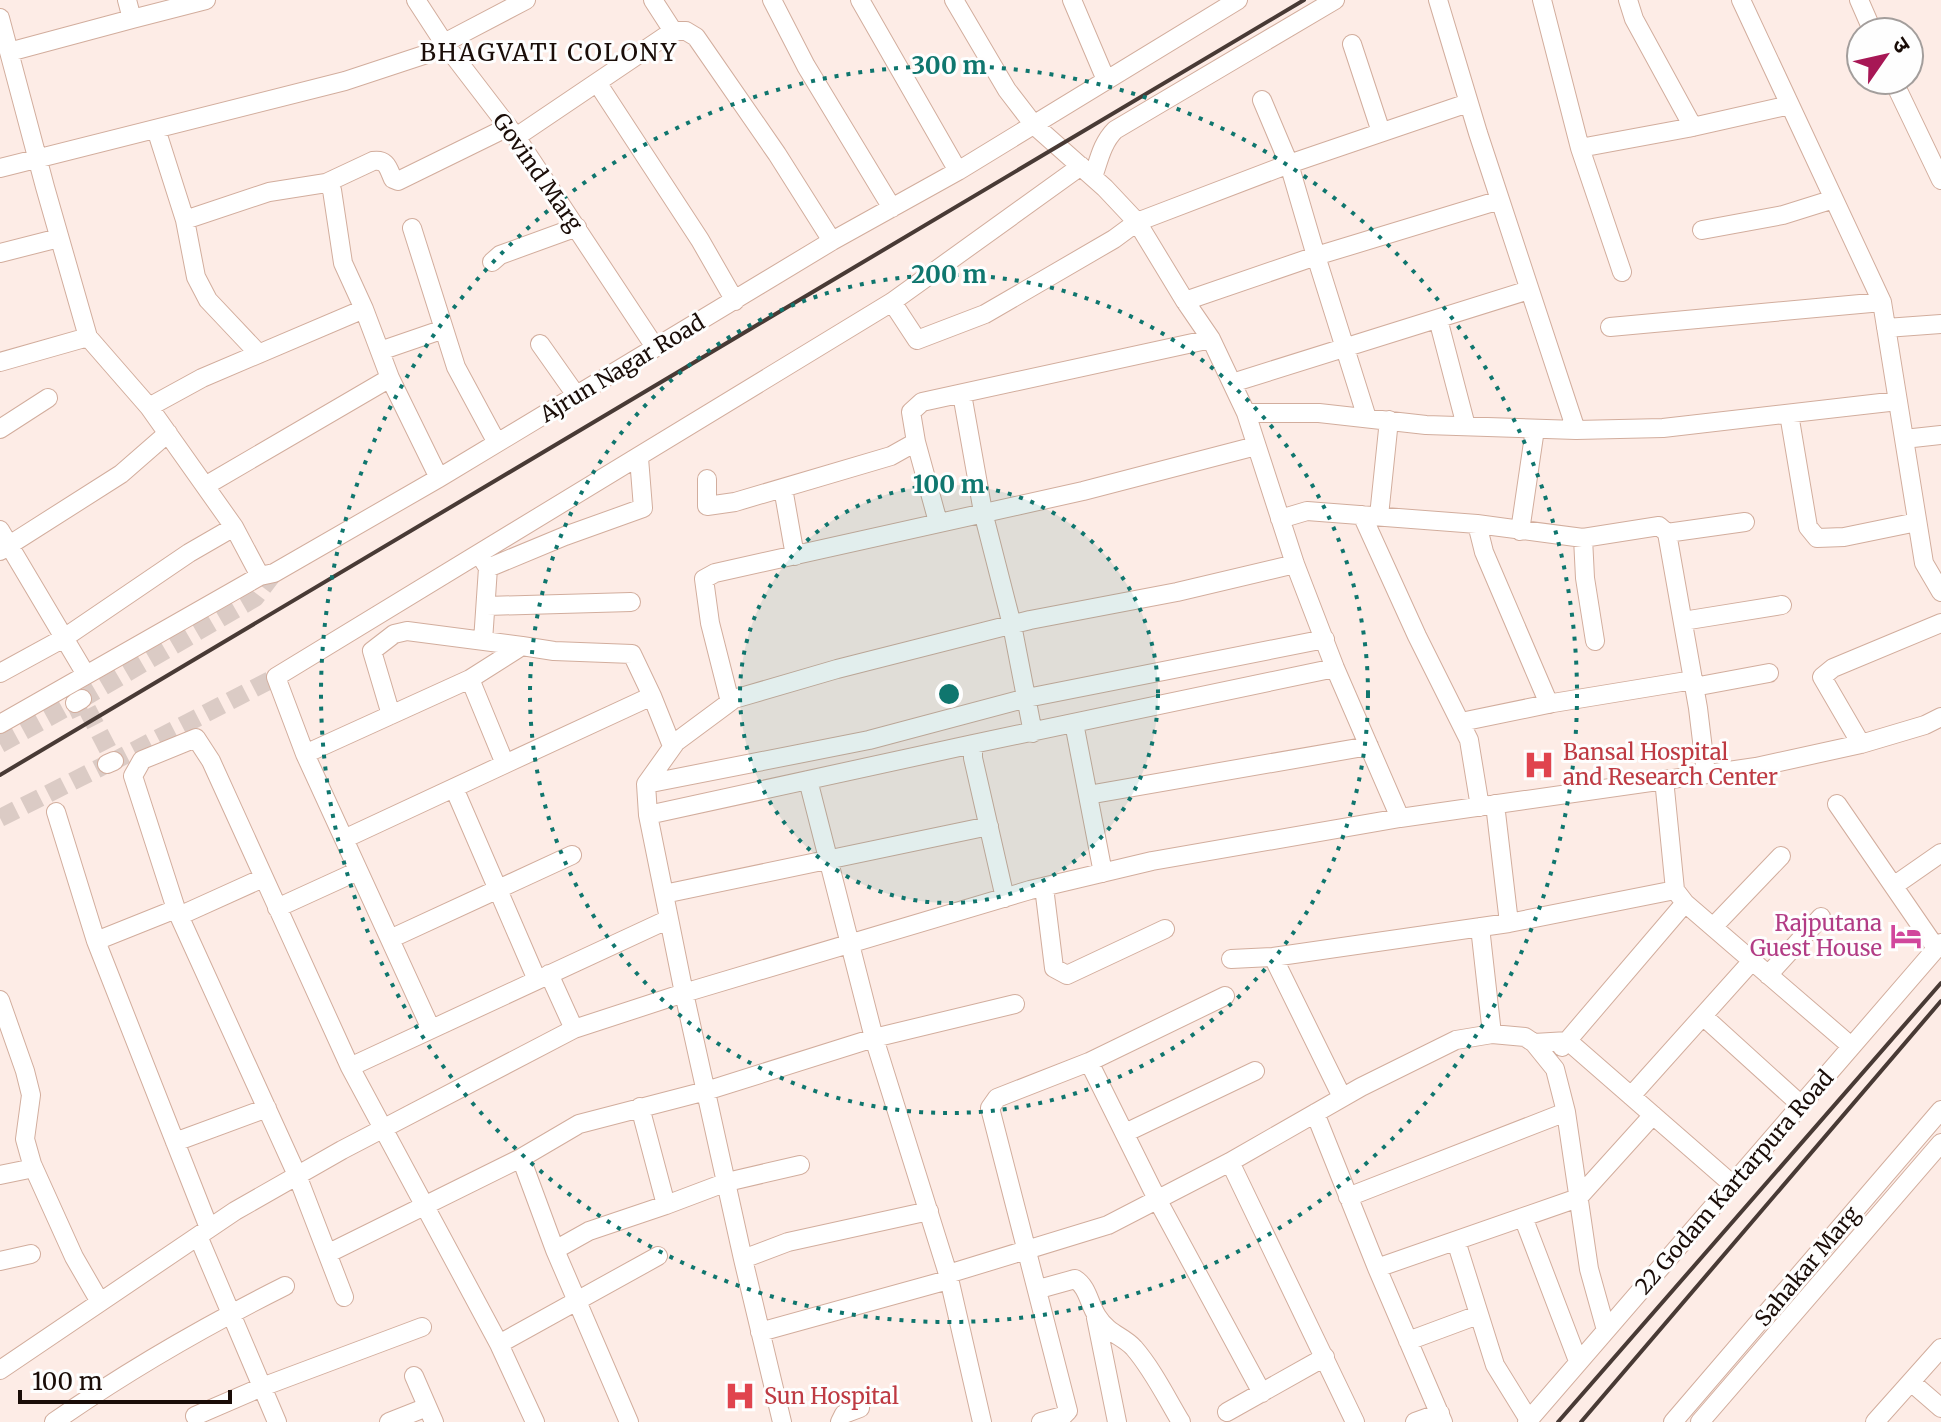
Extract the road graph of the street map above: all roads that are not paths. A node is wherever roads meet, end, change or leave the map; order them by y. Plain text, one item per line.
1 (127, 0) edge
2 (206, 0) edge
3 (416, 0) edge
4 (526, 0) edge
5 (653, 0) edge
6 (772, 0) edge
7 (860, 0) edge
8 (954, 0) edge
9 (1072, 0) edge
10 (1238, 0) edge
11 (1335, 0) edge
12 (1438, 0) edge
13 (1542, 0) edge
14 (1628, 0) edge
15 (1741, 0) edge
16 (0, 18) edge
17 (132, 19) junction
18 (673, 31) junction
19 (1352, 44) dead end
20 (446, 45) junction
21 (9, 52) junction
22 (1106, 80) junction
23 (598, 84) junction
24 (1901, 96) edge
25 (1262, 100) dead end
26 (1468, 103) junction
27 (1790, 105) junction
28 (1034, 125) junction
29 (1693, 127) junction
30 (156, 129) junction
31 (512, 132) junction
32 (1381, 132) junction
33 (1580, 148) junction
34 (37, 159) junction
35 (1289, 164) junction
36 (0, 168) edge
37 (958, 171) junction
38 (1087, 171) junction
39 (1940, 176) edge
40 (326, 183) junction
41 (1834, 199) junction
42 (1500, 200) junction
43 (892, 208) junction
44 (185, 220) junction
45 (1137, 222) junction
46 (577, 227) junction
47 (412, 228) dead end
48 (1702, 230) dead end
49 (59, 238) junction
50 (832, 241) junction
51 (0, 253) edge
52 (1316, 256) junction
53 (492, 262) dead end
54 (1622, 272) dead end
55 (1529, 290) junction
56 (735, 301) junction
57 (1185, 301) junction
58 (892, 302) junction
59 (1882, 302) junction
60 (364, 309) junction
61 (1438, 319) junction
62 (1941, 324) edge
63 (1610, 327) dead end
64 (1886, 328) junction
65 (444, 329) junction
66 (88, 337) junction
67 (1211, 339) junction
68 (540, 344) dead end
69 (655, 347) junction
70 (1345, 349) junction
71 (380, 351) junction
72 (259, 354) junction
73 (0, 362) edge
74 (390, 378) junction
75 (1232, 383) junction
76 (962, 394) junction
77 (576, 395) junction
78 (48, 398) dead end
79 (1898, 401) junction
80 (149, 407) junction
81 (1246, 413) junction
82 (1789, 414) junction
83 (1367, 418) junction
84 (1389, 420) junction
85 (1466, 426) junction
86 (0, 429) edge
87 (1535, 429) junction
88 (1576, 430) junction
89 (168, 433) junction
90 (1941, 435) edge
91 (1904, 439) junction
92 (916, 442) junction
93 (497, 443) junction
94 (1256, 446) junction
95 (639, 458) junction
96 (439, 478) junction
97 (707, 479) dead end
98 (205, 486) junction
99 (783, 488) junction
100 (983, 512) junction
101 (1371, 516) junction
102 (1280, 519) junction
103 (938, 522) junction
104 (1745, 522) dead end
105 (1917, 522) junction
106 (1477, 524) junction
107 (234, 527) junction
108 (1520, 531) junction
109 (1667, 533) junction
110 (1583, 538) junction
111 (3, 542) edge
112 (1941, 547) edge
113 (1922, 549) junction
114 (795, 556) junction
115 (484, 561) junction
116 (1295, 564) junction
117 (260, 576) junction
118 (1941, 592) edge
119 (631, 602) dead end
120 (1782, 605) dead end
121 (487, 606) junction
122 (1683, 621) junction
123 (1941, 623) edge
124 (1012, 625) junction
125 (64, 638) junction
126 (1325, 639) junction
127 (483, 641) junction
128 (1595, 641) dead end
129 (522, 646) junction
130 (1335, 668) junction
131 (0, 673) edge
132 (85, 673) junction
133 (1769, 673) dead end
134 (470, 679) junction
135 (1694, 684) junction
136 (652, 696) junction
137 (1027, 698) junction
138 (730, 702) junction
139 (1549, 704) junction
140 (391, 715) junction
141 (1941, 717) edge
142 (1461, 722) junction
143 (1074, 723) junction
144 (0, 724) edge
145 (1033, 733) junction
146 (973, 744) junction
147 (1861, 744) junction
148 (672, 746) junction
149 (1369, 746) junction
150 (305, 754) junction
151 (505, 764) junction
152 (1706, 774) junction
153 (1664, 779) junction
154 (808, 780) junction
155 (646, 784) junction
156 (454, 788) junction
157 (1088, 795) junction
158 (1837, 804) dead end
159 (1488, 806) junction
160 (56, 812) dead end
161 (648, 815) junction
162 (1400, 818) junction
163 (989, 826) junction
164 (344, 839) junction
165 (1941, 853) edge
166 (572, 855) dead end
167 (1781, 856) dead end
168 (829, 860) junction
169 (358, 871) junction
170 (1103, 873) junction
171 (263, 878) junction
172 (1895, 885) junction
173 (1044, 887) junction
174 (496, 889) junction
175 (664, 894) junction
176 (1680, 897) junction
177 (1005, 898) junction
178 (277, 908) junction
179 (178, 912) junction
180 (1821, 917) dead end
181 (669, 919) junction
182 (1509, 923) junction
183 (1480, 927) junction
184 (1713, 927) junction
185 (1165, 929) dead end
186 (390, 939) junction
187 (96, 941) junction
188 (851, 942) junction
189 (1939, 946) edge
190 (1273, 957) junction
191 (1231, 959) dead end
192 (1752, 961) junction
193 (1768, 975) junction
194 (543, 977) junction
195 (684, 993) junction
196 (1225, 996) dead end
197 (1, 1004) edge
198 (1015, 1004) dead end
199 (1703, 1016) junction
200 (431, 1029) junction
201 (574, 1029) junction
202 (1492, 1034) junction
203 (874, 1038) junction
204 (1568, 1041) junction
205 (1534, 1043) junction
206 (1851, 1046) junction
207 (1551, 1061) junction
208 (1089, 1062) junction
209 (350, 1067) junction
210 (1255, 1071) dead end
211 (706, 1091) junction
212 (1631, 1096) junction
213 (1342, 1097) junction
214 (1801, 1105) junction
215 (640, 1107) junction
216 (267, 1108) junction
217 (1941, 1110) edge
218 (1566, 1112) junction
219 (1315, 1113) junction
220 (1653, 1115) junction
221 (381, 1129) junction
222 (1125, 1133) junction
223 (175, 1142) junction
224 (1941, 1143) edge
225 (521, 1158) junction
226 (1230, 1162) junction
227 (800, 1165) dead end
228 (34, 1168) junction
229 (0, 1175) edge
230 (297, 1175) junction
231 (727, 1182) junction
232 (1732, 1184) junction
233 (1348, 1197) junction
234 (1578, 1198) junction
235 (1157, 1199) junction
236 (423, 1205) junction
237 (666, 1205) junction
238 (929, 1211) junction
239 (1523, 1217) junction
240 (204, 1232) junction
241 (1456, 1241) junction
242 (1029, 1249) junction
243 (555, 1250) junction
244 (329, 1253) junction
245 (31, 1254) dead end
246 (658, 1256) dead end
247 (743, 1259) junction
248 (0, 1261) edge
249 (1377, 1268) junction
250 (948, 1277) junction
251 (285, 1286) dead end
252 (1039, 1289) junction
253 (344, 1297) dead end
254 (577, 1299) junction
255 (100, 1302) junction
256 (231, 1313) junction
257 (1096, 1315) junction
258 (1478, 1315) junction
259 (422, 1327) dead end
260 (1606, 1330) junction
261 (760, 1332) junction
262 (1408, 1341) junction
263 (499, 1344) junction
264 (1941, 1348) edge
265 (1325, 1357) junction
266 (1578, 1361) junction
267 (0, 1370) edge
268 (414, 1376) dead end
269 (1911, 1382) junction
270 (262, 1387) junction
271 (1262, 1393) junction
272 (860, 1408) dead end
273 (1941, 1408) edge
274 (1227, 1412) dead end
275 (430, 1414) edge
276 (195, 1416) dead end
277 (1068, 1418) edge
278 (1442, 1418) edge
279 (1528, 1421) edge
280 (54, 1422) edge
281 (277, 1422) edge
282 (389, 1422) edge
283 (535, 1422) edge
284 (629, 1422) edge
285 (782, 1422) edge
286 (840, 1422) edge
287 (982, 1422) edge
288 (1041, 1422) edge
289 (1117, 1422) edge
290 (1181, 1422) edge
291 (1355, 1422) edge
292 (1415, 1422) edge
293 (1673, 1422) edge
294 (1700, 1422) edge
295 (1876, 1422) edge

1 - 17 street
2 - 17 street
3 - 20 street, Govind Marg
4 - 20 street
5 - 18 street
6 - 43 street
7 - 37 street
8 - 28 street
9 - 22 street
10 - 22 street, Ajrun Nagar Road
11 - 38 street
12 - 26 street
13 - 33 street
14 - 29 street
15 - 27 street
16 - 21 street
17 - 21 street
18 - 23 street
18 - 50 street
19 - 32 street
20 - 30 street
20 - 31 street, Govind Marg
21 - 34 street
22 - 28 street, Ajrun Nagar Road
23 - 31 street
23 - 56 street
24 - 39 street
25 - 35 street
26 - 32 street
26 - 42 street
27 - 29 street
27 - 41 street
28 - 37 street, Ajrun Nagar Road
28 - 38 street
29 - 33 street
30 - 34 street
30 - 44 street
31 - 40 street
31 - 46 street, Govind Marg
32 - 35 street
33 - 54 street
34 - 36 street
34 - 49 street
35 - 45 street
35 - 52 street
37 - 43 street, Ajrun Nagar Road
38 - 45 street
38 - 58 street
40 - 44 street
40 - 60 street
41 - 48 street
41 - 59 street
42 - 52 street
42 - 55 street
43 - 50 street, Ajrun Nagar Road
44 - 72 street
45 - 57 street
45 - 58 street
46 - 53 street
46 - 69 street, Govind Marg
47 - 65 street
49 - 51 street
49 - 66 street
50 - 56 street, Ajrun Nagar Road
52 - 57 street
52 - 70 street
55 - 61 street
55 - 88 street
56 - 69 street, Ajrun Nagar Road
57 - 67 street
58 - 95 street
59 - 63 street
59 - 64 street
60 - 71 street
60 - 72 street
61 - 70 street
61 - 85 street
62 - 64 street
64 - 79 street
65 - 71 street
65 - 93 street
66 - 73 street
66 - 80 street
67 - 75 street
67 - 76 street
68 - 77 street
69 - 77 street, Ajrun Nagar Road
70 - 75 street
70 - 83 street
71 - 74 street
72 - 80 street
74 - 96 street
74 - 98 street
75 - 81 street
76 - 92 street
76 - 100 street
77 - 93 street, Ajrun Nagar Road
78 - 86 street
79 - 82 street
79 - 91 street
80 - 89 street
81 - 83 street
81 - 94 street
82 - 88 street
82 - 105 street
83 - 84 street
84 - 85 street
84 - 101 street
85 - 87 street
87 - 88 street
87 - 108 street
89 - 98 street
89 - 111 street
90 - 91 street
91 - 105 street
92 - 99 street
92 - 103 street
93 - 96 street, Ajrun Nagar Road
94 - 100 street
94 - 102 street
95 - 115 street
95 - 115 street
96 - 117 street, Ajrun Nagar Road
97 - 99 street
98 - 107 street
99 - 114 street
100 - 103 street
100 - 124 street
101 - 102 street
101 - 106 street
101 - 142 street
102 - 116 street
103 - 114 street
104 - 109 street
105 - 113 street
106 - 108 street
106 - 139 street
107 - 117 street
107 - 125 street
108 - 110 street
109 - 110 street
109 - 122 street
110 - 128 street
111 - 125 street
112 - 113 street
113 - 118 street
114 - 138 street
115 - 121 street
115 - 150 street
116 - 124 street
116 - 126 street
117 - 132 street, Ajrun Nagar Road
119 - 121 street
120 - 122 street
121 - 127 street
122 - 135 street
123 - 147 street
124 - 137 street
124 - 138 street
125 - 131 street
125 - 132 street
126 - 130 street
126 - 137 street
127 - 129 street
127 - 140 street
129 - 134 street
129 - 136 street
130 - 143 street
130 - 149 street
132 - 144 street, Ajrun Nagar Road
133 - 135 street
134 - 140 street
134 - 151 street
135 - 139 street
135 - 152 street
136 - 148 street
136 - 151 street
137 - 145 street
137 - 155 street
138 - 148 street
139 - 142 street
140 - 150 street
141 - 147 street
142 - 159 street
143 - 145 street
143 - 157 street
145 - 146 street
146 - 154 street
146 - 163 street
147 - 152 street
148 - 155 street
149 - 157 street
149 - 162 street
150 - 164 street
151 - 156 street
152 - 153 street
153 - 159 street
153 - 176 street
154 - 161 street
154 - 168 street
155 - 161 street
156 - 164 street
156 - 174 street
157 - 170 street
158 - 172 street
159 - 162 street
159 - 182 street
160 - 187 street
161 - 175 street
162 - 170 street
163 - 168 street
163 - 177 street
164 - 169 street
165 - 172 street
166 - 174 street
167 - 184 street
168 - 175 street
168 - 188 street
169 - 178 street
169 - 186 street
170 - 173 street
171 - 178 street
171 - 179 street
171 - 179 street
172 - 189 street
173 - 177 street
173 - 185 street
174 - 186 street
174 - 194 street
175 - 181 street
176 - 182 street
176 - 184 street
176 - 204 street
177 - 188 street
178 - 209 street
179 - 187 street
179 - 216 street
180 - 193 street
181 - 194 street
181 - 195 street
182 - 183 street
183 - 190 street
183 - 202 street
184 - 192 street
186 - 200 street
187 - 223 street
188 - 195 street
188 - 203 street
189 - 206 street, 22 Godam Kartarpura Road
190 - 191 street
190 - 213 street
192 - 193 street
192 - 199 street
193 - 206 street
194 - 200 street
194 - 201 street
195 - 201 street
195 - 211 street
196 - 208 street
197 - 228 street
198 - 203 street
199 - 212 street
199 - 214 street
200 - 209 street
201 - 221 street
202 - 205 street
202 - 213 street
203 - 211 street
203 - 238 street
204 - 205 street
204 - 207 street
204 - 212 street
205 - 207 street
206 - 214 street, 22 Godam Kartarpura Road
207 - 218 street
208 - 222 street
208 - 242 street
209 - 221 street
210 - 222 street
211 - 215 street
211 - 231 street
212 - 220 street
213 - 219 street
214 - 232 street, 22 Godam Kartarpura Road
215 - 225 street
215 - 237 street
216 - 223 street
216 - 230 street
217 - 293 street, Sahakar Marg
218 - 233 street
218 - 234 street
219 - 226 street
219 - 233 street
220 - 232 street
220 - 234 street
221 - 230 street
221 - 236 street
222 - 235 street
223 - 240 street
224 - 294 street, Sahakar Marg
225 - 236 street
225 - 243 street
226 - 235 street
226 - 265 street
227 - 231 street
228 - 229 street
228 - 255 street
230 - 240 street
230 - 244 street
231 - 237 street
231 - 247 street
232 - 260 street, 22 Godam Kartarpura Road
233 - 249 street
234 - 239 street
234 - 260 street
235 - 242 street
235 - 271 street
236 - 244 street
236 - 263 street
237 - 243 street
238 - 247 street
238 - 250 street
239 - 241 street
239 - 266 street
240 - 255 street
240 - 256 street
241 - 249 street
241 - 258 street
242 - 250 street
242 - 252 street
243 - 254 street
244 - 253 street
245 - 248 street
246 - 254 street
247 - 261 street
249 - 262 street
250 - 261 street
250 - 287 street
251 - 256 street
252 - 257 street
252 - 277 street
254 - 263 street
254 - 284 street
255 - 267 street
256 - 270 street
256 - 280 street
257 - 289 street
257 - 290 street
258 - 262 street
258 - 279 street
259 - 270 street
260 - 266 street, 22 Godam Kartarpura Road
261 - 285 street
262 - 278 street
263 - 283 street
264 - 269 street
265 - 271 street
265 - 291 street
266 - 279 street, 22 Godam Kartarpura Road
268 - 275 street
269 - 273 street
269 - 295 street
270 - 276 street
270 - 281 street
271 - 274 street
272 - 286 street
275 - 282 street
277 - 288 street
278 - 292 street

